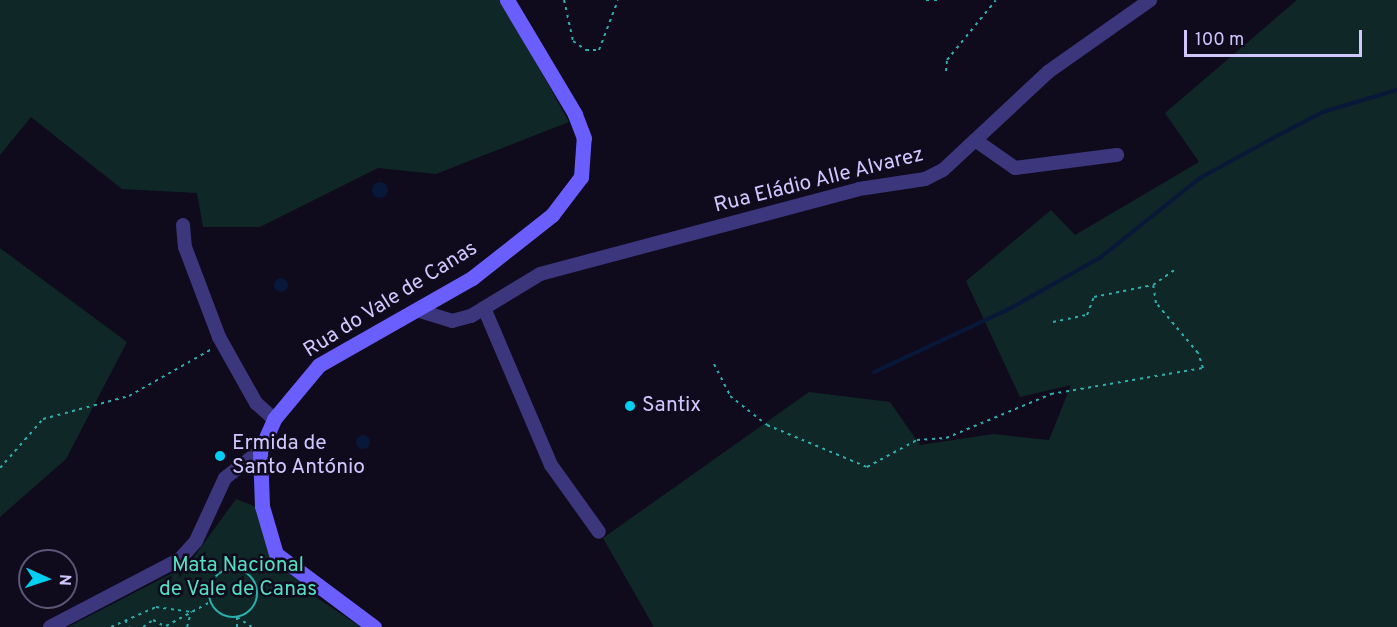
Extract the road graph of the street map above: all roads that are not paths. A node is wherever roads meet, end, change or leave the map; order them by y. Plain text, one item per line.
1 (507, 0) edge
2 (1149, 0) edge
3 (975, 140) junction
4 (1118, 155) dead end
5 (183, 225) dead end
6 (484, 309) junction
7 (420, 311) junction
8 (274, 419) junction
9 (260, 452) junction
10 (599, 532) dead end
11 (50, 627) edge
12 (374, 627) edge

1 - 7 street, Rua do Vale de Canas
2 - 3 street, Rua Eládio Alle Alvarez
3 - 4 street
3 - 6 street, Rua Eládio Alle Alvarez
5 - 8 street
6 - 7 street, Rua Eládio Alle Alvarez
6 - 10 street
7 - 8 street, Rua do Vale de Canas
8 - 9 street, Rua do Vale de Canas
9 - 11 street
9 - 12 street, Rua do Vale de Canas

